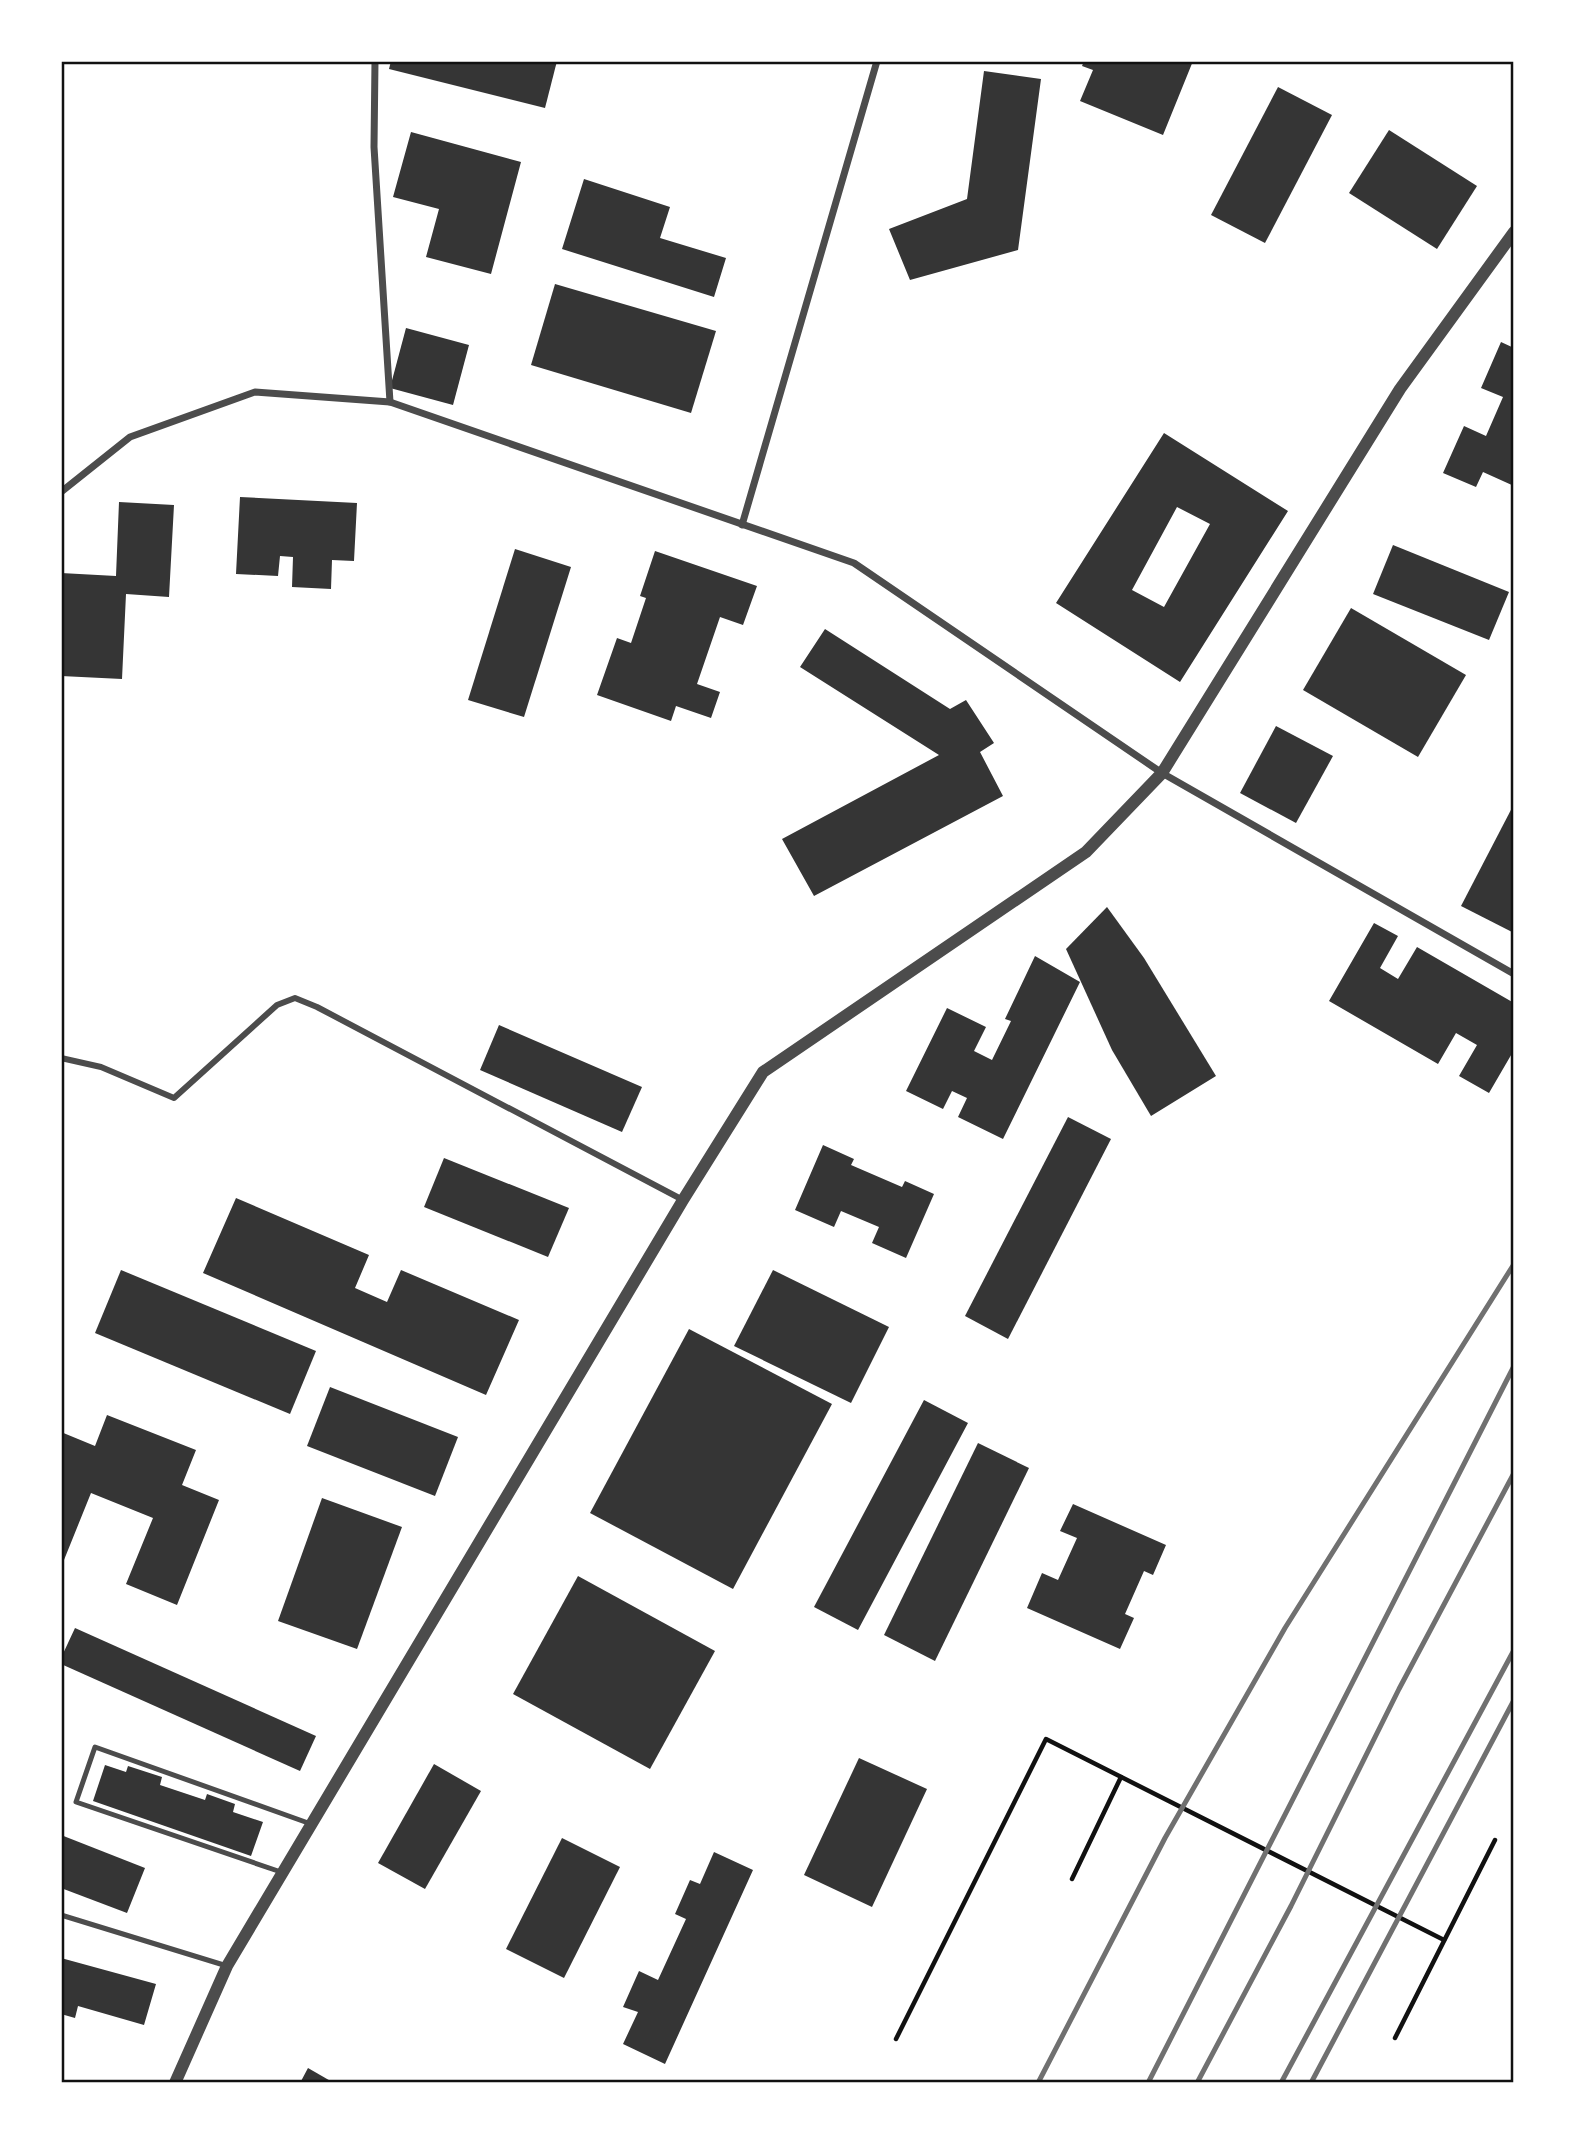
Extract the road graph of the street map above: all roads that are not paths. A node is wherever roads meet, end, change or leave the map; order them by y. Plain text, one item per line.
1 (375, 61) edge
2 (877, 61) edge
3 (1514, 232) edge
4 (390, 402) junction
5 (61, 492) edge
6 (742, 524) junction
7 (1162, 773) junction
8 (1514, 974) edge
9 (61, 1058) edge
10 (682, 1200) junction
11 (311, 1824) junction
12 (282, 1872) junction
13 (61, 1915) edge
14 (227, 1966) junction
15 (175, 2083) edge

1 - 4 street
2 - 6 street
3 - 7 street
4 - 5 street
4 - 6 street
6 - 7 street
7 - 8 street
7 - 10 street
9 - 10 street
10 - 11 street
11 - 12 street
11 - 12 lane
12 - 14 street
13 - 14 lane
14 - 15 street

